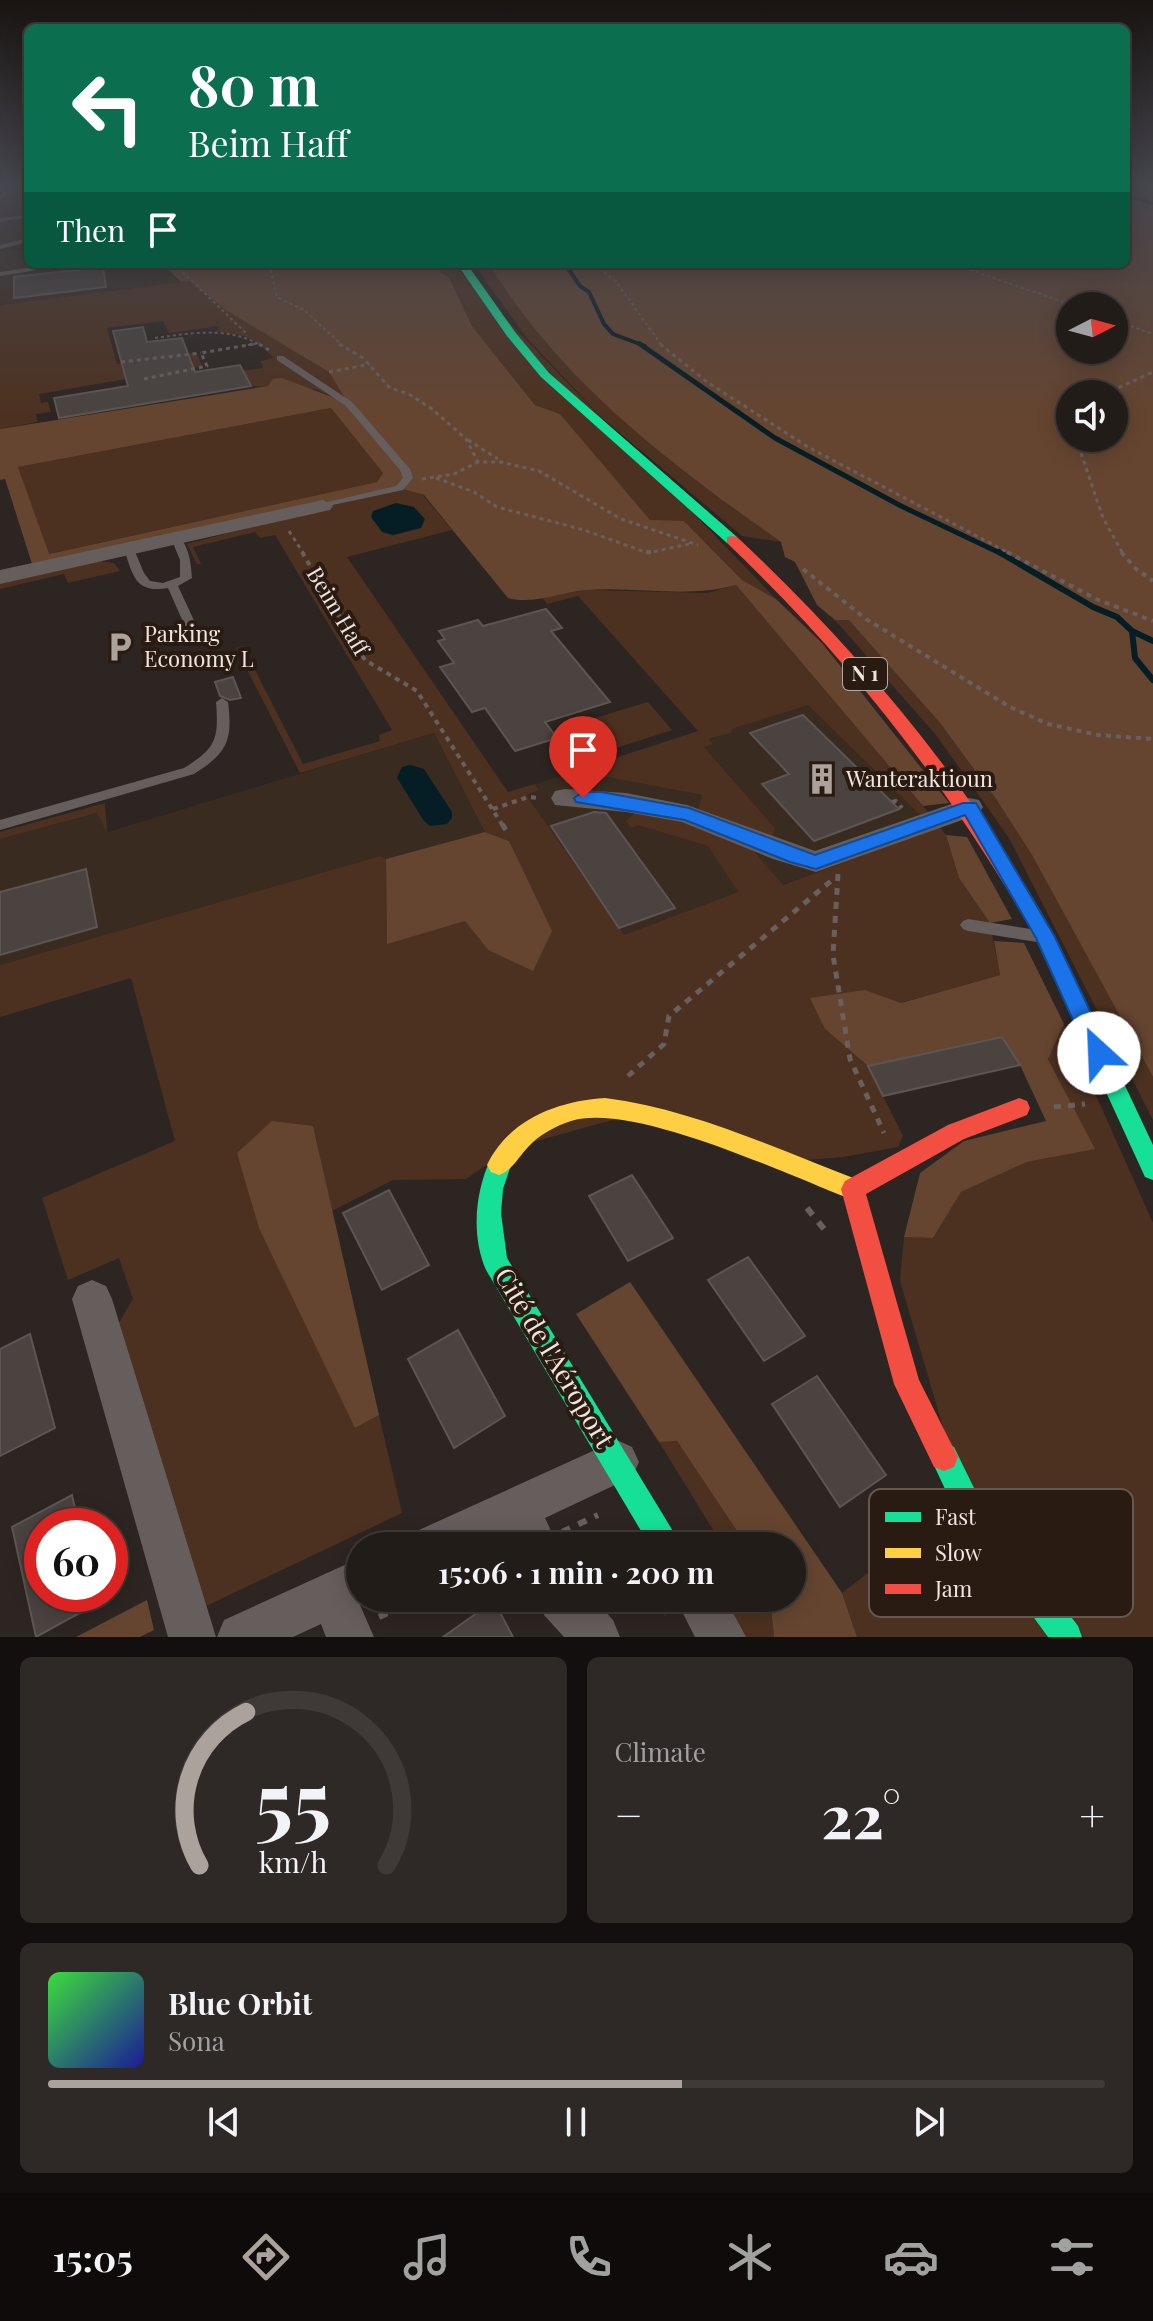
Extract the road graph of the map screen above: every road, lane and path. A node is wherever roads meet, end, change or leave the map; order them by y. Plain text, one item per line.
1 (43, 268) edge
2 (178, 268) edge
3 (270, 268) edge
4 (465, 268) edge
5 (600, 268) edge
6 (965, 268) edge
7 (0, 274) edge
8 (1056, 299) edge
9 (1128, 325) edge
10 (1153, 334) edge
11 (249, 336) junction
12 (155, 338) dead end
13 (260, 343) junction
14 (201, 353) junction
15 (280, 358) joint
16 (121, 362) dead end
17 (370, 364) junction
18 (1153, 372) edge
19 (307, 375) junction
20 (144, 379) dead end
21 (1128, 383) edge
22 (466, 439) junction
23 (1081, 452) edge
24 (500, 461) junction
25 (478, 462) junction
26 (408, 478) junction
27 (436, 478) junction
28 (323, 506) joint
29 (279, 516) junction
30 (670, 534) dead end
31 (176, 538) junction
32 (689, 544) dead end
33 (129, 549) junction
34 (795, 562) dead end
35 (0, 577) edge
36 (1153, 581) edge
37 (172, 584) junction
38 (1153, 621) edge
39 (198, 642) dead end
40 (222, 702) dead end
41 (1153, 739) edge
42 (565, 798) joint
43 (896, 801) dead end
44 (907, 806) dead end
45 (969, 807) junction
46 (493, 809) junction
47 (0, 825) edge
48 (506, 830) dead end
49 (835, 866) junction
50 (968, 925) dead end
51 (1045, 937) junction
52 (1119, 1096) junction
53 (607, 1106) junction
54 (1019, 1108) joint
55 (898, 1164) junction
56 (1153, 1170) edge
57 (853, 1189) junction
58 (795, 1200) dead end
59 (825, 1231) dead end
60 (92, 1299) dead end
61 (617, 1462) junction
62 (960, 1489) edge
63 (607, 1511) dead end
64 (530, 1532) edge
65 (533, 1532) edge
66 (659, 1532) edge
67 (346, 1587) edge
68 (348, 1612) edge
69 (574, 1612) edge
70 (707, 1612) edge
71 (1052, 1617) edge
72 (192, 1637) edge
73 (241, 1637) edge
74 (350, 1637) edge
75 (596, 1637) edge
76 (722, 1637) edge
77 (1067, 1637) edge

1 - 7 lane
2 - 11 path
3 - 17 path
4 - 45 main road, N 1
5 - 38 path
6 - 8 path
9 - 10 path
11 - 12 path
11 - 13 path
13 - 14 path
13 - 15 path
14 - 16 path
14 - 20 path
15 - 19 lane
17 - 19 path
17 - 22 path
18 - 21 path
19 - 26 lane
22 - 24 path
22 - 25 path
23 - 36 path
24 - 25 path
24 - 30 path
25 - 27 path
26 - 27 path
26 - 28 lane
27 - 32 path
28 - 29 street
29 - 31 street
29 - 46 path, Beim Haff
31 - 33 street
31 - 37 lane
33 - 35 street
33 - 37 lane
34 - 41 path
37 - 39 lane
40 - 47 lane
42 - 46 path
42 - 49 street
43 - 44 path
45 - 49 street
45 - 51 main road, N 1
46 - 48 path, Beim Haff
49 - 53 path
49 - 55 path
50 - 51 lane
51 - 52 main road, N 1
52 - 54 path
52 - 56 main road, N 1
53 - 57 main road, Cité de l'Aéroport
53 - 61 main road, Cité de l'Aéroport
54 - 55 main road
55 - 57 main road
57 - 62 main road
58 - 59 path
60 - 72 street
61 - 64 street, Cité de l'Aéroport
61 - 66 main road, Cité de l'Aéroport
63 - 65 path
67 - 73 street
68 - 74 street
69 - 75 street
70 - 76 street
71 - 77 main road

